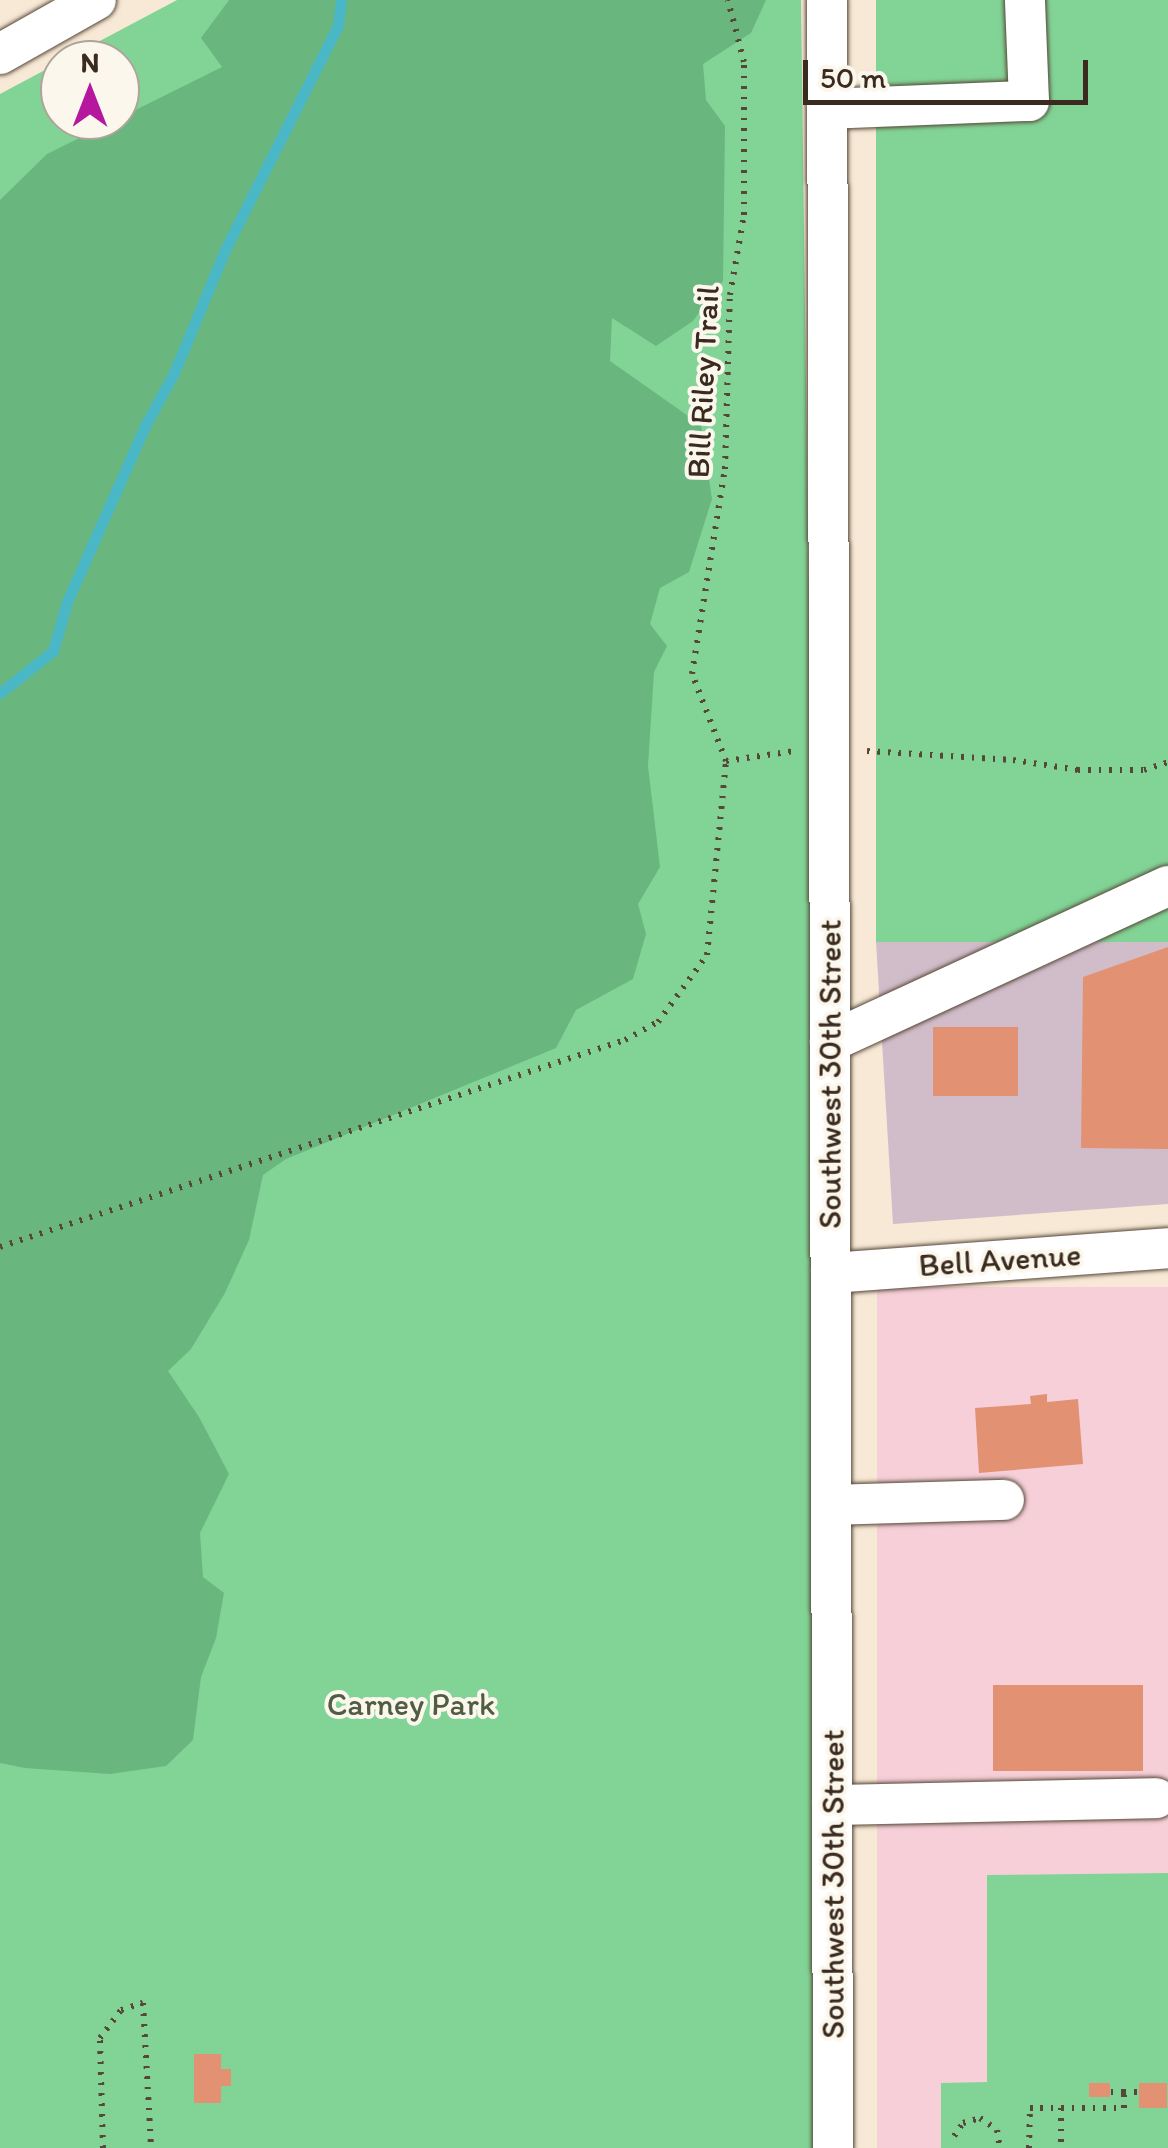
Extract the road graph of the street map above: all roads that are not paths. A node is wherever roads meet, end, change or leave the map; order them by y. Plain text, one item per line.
1 (96, 0) edge
2 (827, 0) edge
3 (1025, 0) edge
4 (0, 54) edge
5 (827, 109) junction
6 (1168, 886) edge
7 (830, 1042) junction
8 (1168, 1248) edge
9 (832, 1273) junction
10 (1004, 1500) dead end
11 (832, 1505) junction
12 (1156, 1798) dead end
13 (832, 1805) junction
14 (833, 2148) edge

1 - 4 street
2 - 5 street, Southwest 30th Street
3 - 5 street
5 - 7 street, Southwest 30th Street
6 - 7 street
7 - 9 street, Southwest 30th Street
8 - 9 street, Bell Avenue
9 - 11 street, Southwest 30th Street
10 - 11 street
11 - 13 street, Southwest 30th Street
12 - 13 street
13 - 14 street, Southwest 30th Street

